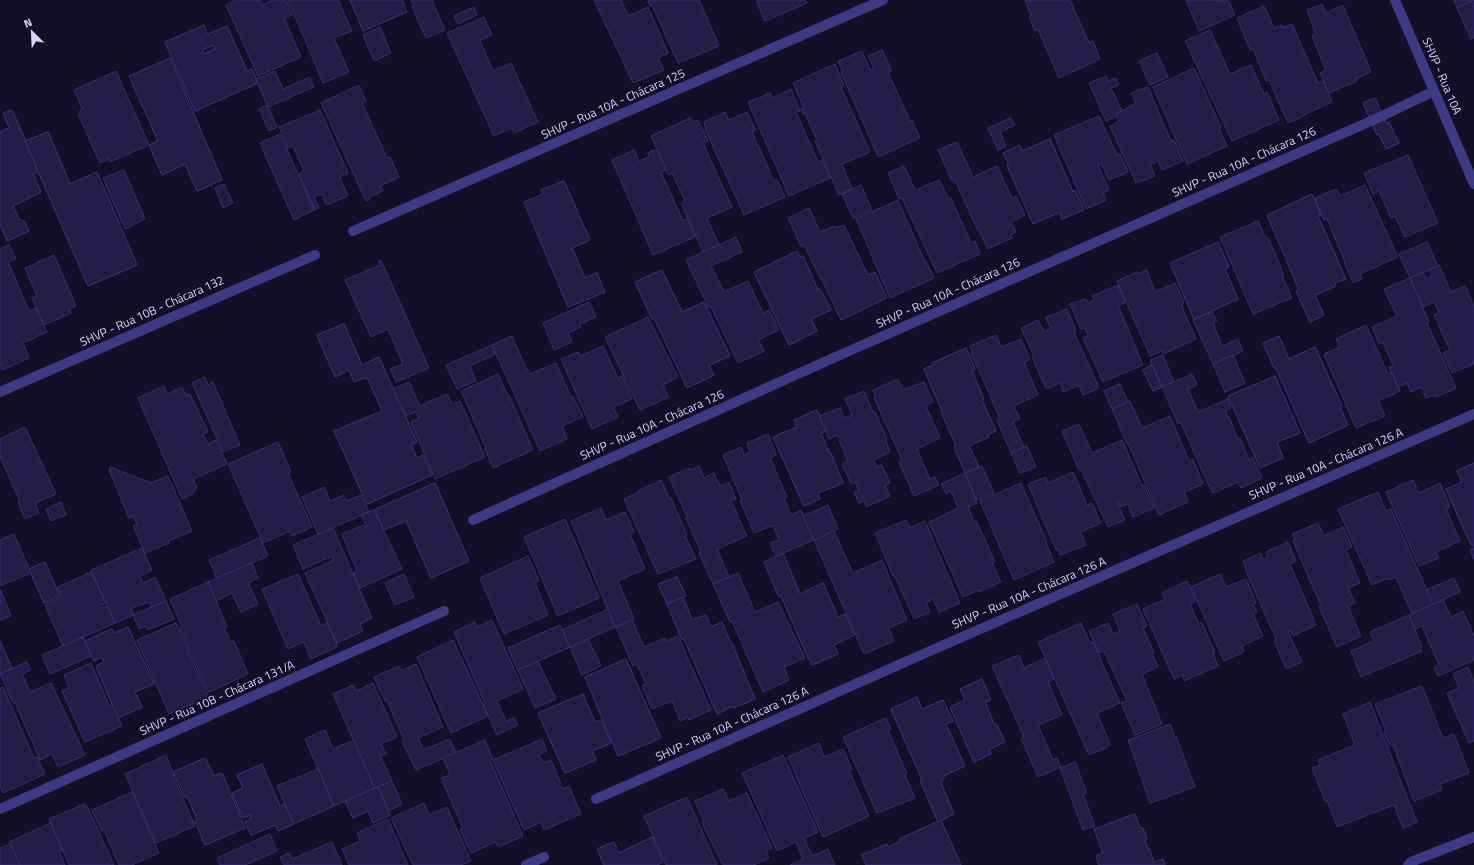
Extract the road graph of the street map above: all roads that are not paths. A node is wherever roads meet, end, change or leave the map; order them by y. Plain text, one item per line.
1 (883, 0) edge
2 (1395, 0) edge
3 (1434, 91) junction
4 (1474, 184) edge
5 (352, 231) dead end
6 (315, 255) dead end
7 (0, 392) edge
8 (1474, 414) edge
9 (472, 520) dead end
10 (444, 610) dead end
11 (596, 799) dead end
12 (0, 809) edge
13 (1474, 837) edge
14 (544, 857) dead end
15 (526, 865) edge
16 (1408, 865) edge

1 - 5 street, SHVP - Rua 10A - Chácara 125
2 - 3 street, SHVP - Rua 10A
3 - 4 street, SHVP - Rua 10A
3 - 9 street, SHVP - Rua 10A - Chácara 126
6 - 7 street, SHVP - Rua 10B - Chácara 132
8 - 11 street, SHVP - Rua 10A - Chácara 126 A
10 - 12 street, SHVP - Rua 10B - Chácara 131/A
13 - 16 street
14 - 15 street

